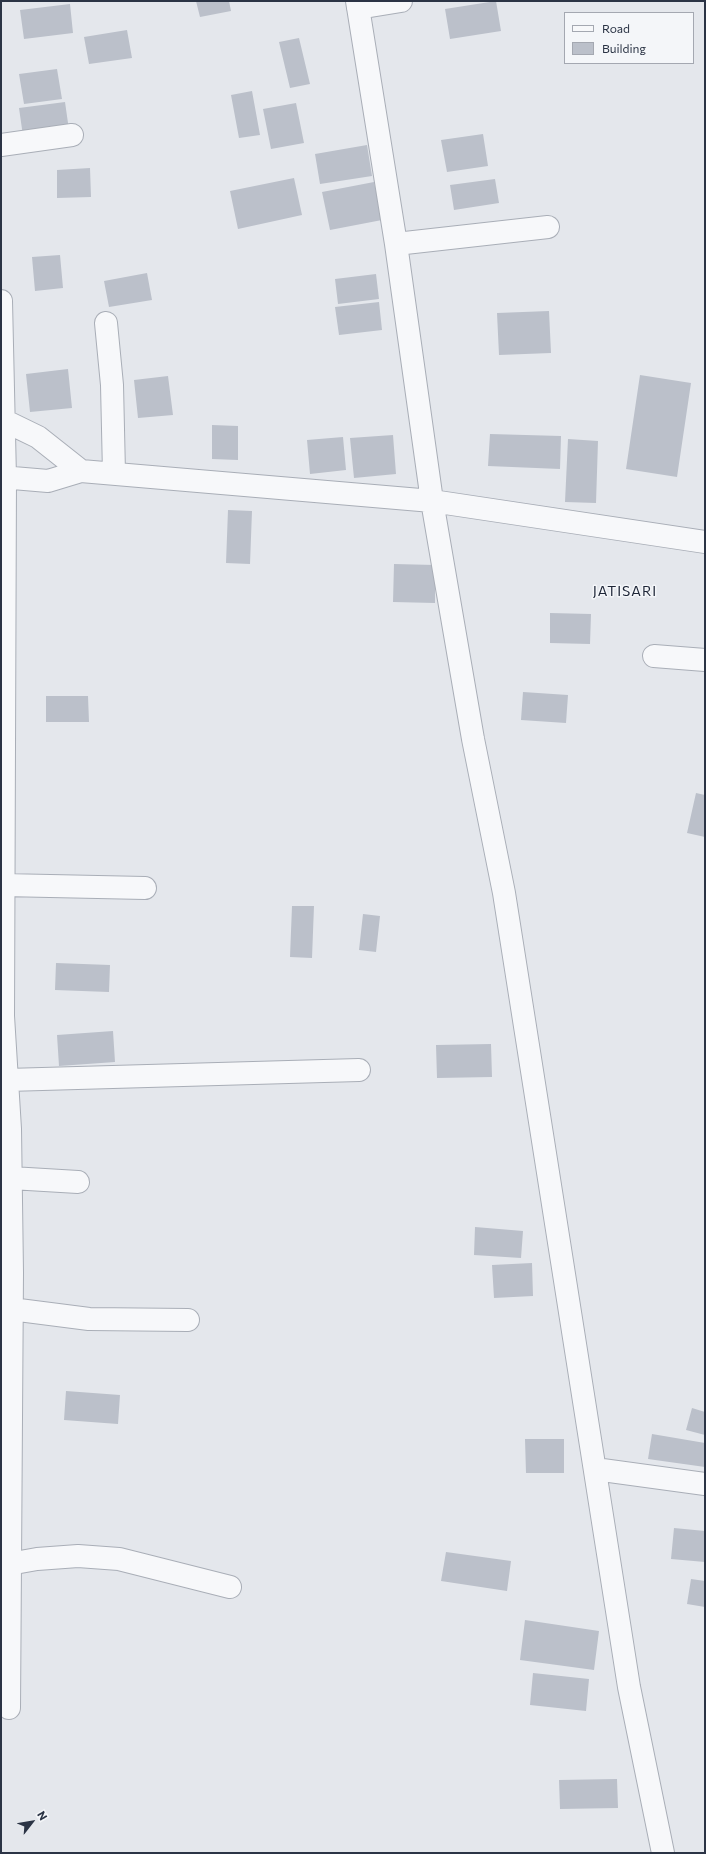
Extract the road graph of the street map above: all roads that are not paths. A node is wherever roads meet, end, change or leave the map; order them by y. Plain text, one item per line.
1 (401, 1) edge
2 (358, 4) edge
3 (72, 135) dead end
4 (1, 145) edge
5 (548, 227) dead end
6 (396, 244) junction
7 (1, 301) edge
8 (106, 323) dead end
9 (3, 426) junction
10 (3, 470) edge
11 (81, 470) junction
12 (114, 473) junction
13 (432, 501) junction
14 (705, 542) edge
15 (654, 656) dead end
16 (705, 660) edge
17 (3, 885) junction
18 (145, 888) dead end
19 (2, 1016) edge
20 (359, 1070) dead end
21 (7, 1080) junction
22 (10, 1178) junction
23 (78, 1182) dead end
24 (11, 1309) junction
25 (188, 1320) dead end
26 (595, 1470) junction
27 (705, 1484) edge
28 (9, 1564) junction
29 (230, 1587) dead end
30 (9, 1708) dead end
31 (663, 1853) edge

1 - 2 street
2 - 6 street
3 - 4 street
5 - 6 street
6 - 13 street
7 - 9 street
8 - 12 street
9 - 10 street
9 - 11 street
10 - 11 street
10 - 17 street
11 - 12 street
12 - 13 street
13 - 14 street
13 - 26 street
15 - 16 street
17 - 18 street
17 - 19 street
19 - 21 street
20 - 21 street
21 - 22 street
22 - 23 street
22 - 24 street
24 - 25 street
24 - 28 street
26 - 27 street
26 - 31 street
28 - 29 street
28 - 30 street

